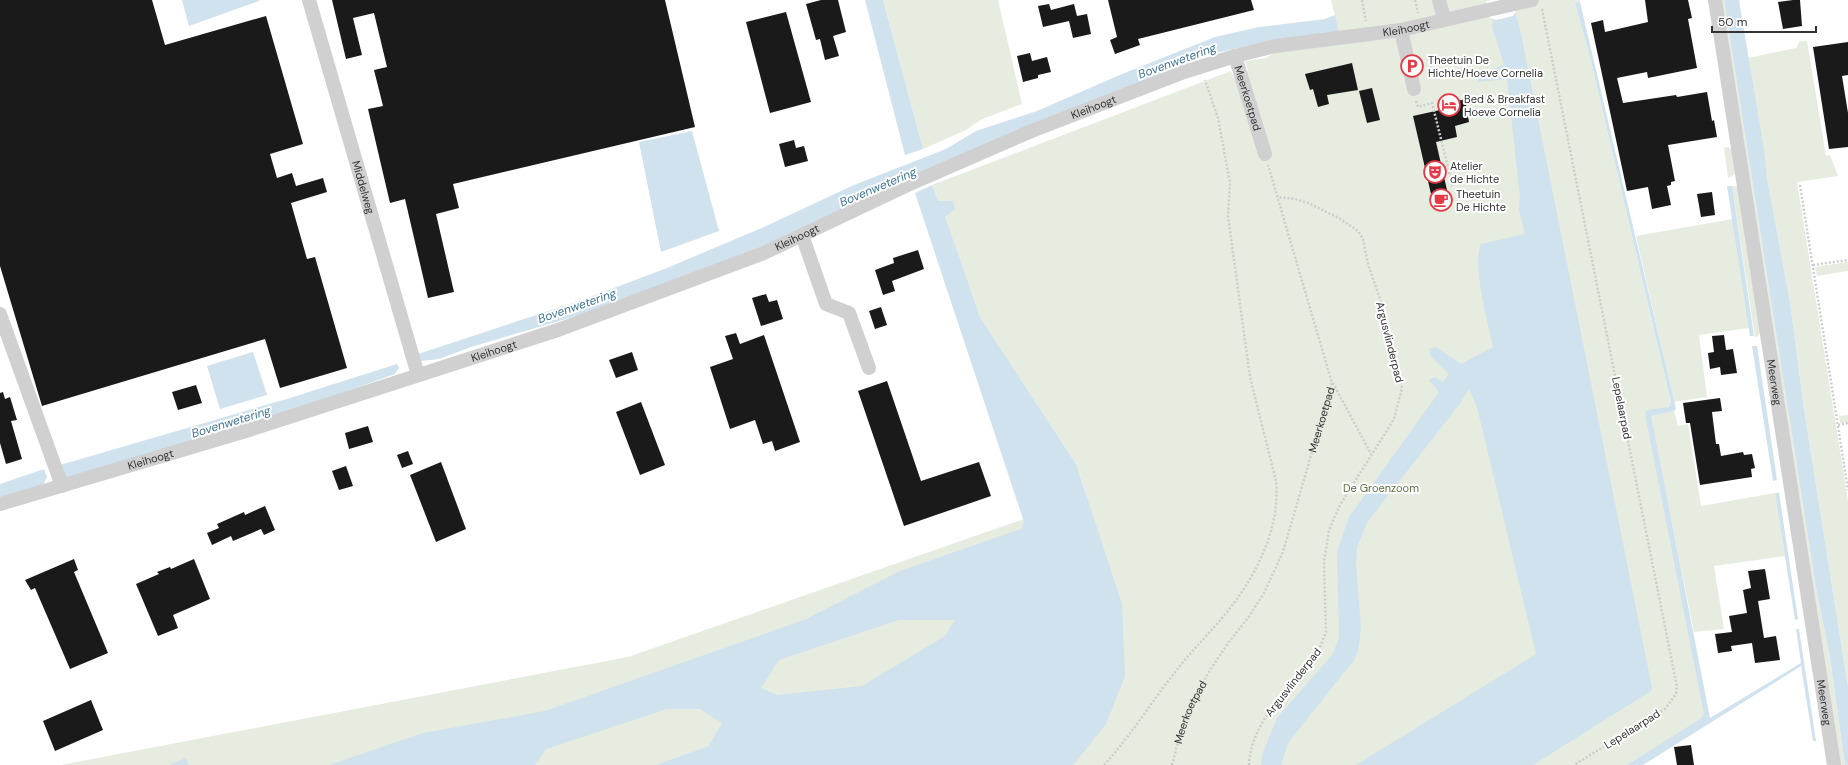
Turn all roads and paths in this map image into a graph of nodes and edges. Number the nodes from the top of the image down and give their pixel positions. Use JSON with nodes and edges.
{"nodes":[{"id":1,"x":309,"y":0,"type":"edge"},
{"id":2,"x":1362,"y":0,"type":"edge"},
{"id":3,"x":1439,"y":0,"type":"edge"},
{"id":4,"x":1715,"y":0,"type":"edge"},
{"id":5,"x":1533,"y":3,"type":"edge"},
{"id":6,"x":1444,"y":20,"type":"junction"},
{"id":7,"x":1401,"y":30,"type":"junction"},
{"id":8,"x":1370,"y":35,"type":"junction"},
{"id":9,"x":1235,"y":56,"type":"junction"},
{"id":10,"x":1200,"y":67,"type":"junction"},
{"id":11,"x":1414,"y":89,"type":"joint"},
{"id":12,"x":1265,"y":154,"type":"joint"},
{"id":13,"x":1800,"y":185,"type":"dead end"},
{"id":14,"x":1453,"y":187,"type":"dead end"},
{"id":15,"x":1278,"y":198,"type":"junction"},
{"id":16,"x":802,"y":235,"type":"junction"},
{"id":17,"x":1848,"y":260,"type":"edge"},
{"id":18,"x":1812,"y":265,"type":"junction"},
{"id":19,"x":0,"y":314,"type":"edge"},
{"id":20,"x":869,"y":368,"type":"dead end"},
{"id":21,"x":418,"y":375,"type":"junction"},
{"id":22,"x":1332,"y":383,"type":"junction"},
{"id":23,"x":1848,"y":423,"type":"edge"},
{"id":24,"x":1838,"y":425,"type":"junction"},
{"id":25,"x":1371,"y":454,"type":"junction"},
{"id":26,"x":62,"y":486,"type":"junction"},
{"id":27,"x":1848,"y":490,"type":"edge"},
{"id":28,"x":0,"y":504,"type":"edge"},
{"id":29,"x":1104,"y":765,"type":"edge"},
{"id":30,"x":1172,"y":765,"type":"edge"},
{"id":31,"x":1249,"y":765,"type":"edge"},
{"id":32,"x":1574,"y":765,"type":"edge"},
{"id":33,"x":1834,"y":765,"type":"edge"}],
"edges":[{"from":1,"to":21,"type":"street","name":"Middelweg"},
{"from":2,"to":8,"type":"path"},
{"from":3,"to":6,"type":"street"},
{"from":4,"to":33,"type":"street","name":"Meerweg"},
{"from":5,"to":6,"type":"street","name":"Kleihoogt"},
{"from":5,"to":32,"type":"path","name":"Lepelaarpad"},
{"from":6,"to":7,"type":"street","name":"Kleihoogt"},
{"from":7,"to":8,"type":"street","name":"Kleihoogt"},
{"from":7,"to":11,"type":"street"},
{"from":8,"to":9,"type":"street","name":"Kleihoogt"},
{"from":9,"to":10,"type":"street","name":"Kleihoogt"},
{"from":9,"to":12,"type":"street","name":"Meerkoetpad"},
{"from":10,"to":16,"type":"street","name":"Kleihoogt"},
{"from":10,"to":29,"type":"path"},
{"from":11,"to":14,"type":"path"},
{"from":12,"to":15,"type":"path","name":"Meerkoetpad"},
{"from":13,"to":18,"type":"path"},
{"from":15,"to":22,"type":"path","name":"Meerkoetpad"},
{"from":15,"to":25,"type":"path","name":"Argusvlinderpad"},
{"from":16,"to":20,"type":"street"},
{"from":16,"to":21,"type":"street","name":"Kleihoogt"},
{"from":17,"to":18,"type":"path"},
{"from":18,"to":24,"type":"path"},
{"from":19,"to":26,"type":"street"},
{"from":21,"to":26,"type":"street","name":"Kleihoogt"},
{"from":22,"to":25,"type":"path"},
{"from":22,"to":30,"type":"path","name":"Meerkoetpad"},
{"from":23,"to":24,"type":"path"},
{"from":24,"to":27,"type":"path"},
{"from":25,"to":31,"type":"path","name":"Argusvlinderpad"},
{"from":26,"to":28,"type":"street","name":"Kleihoogt"}]}
